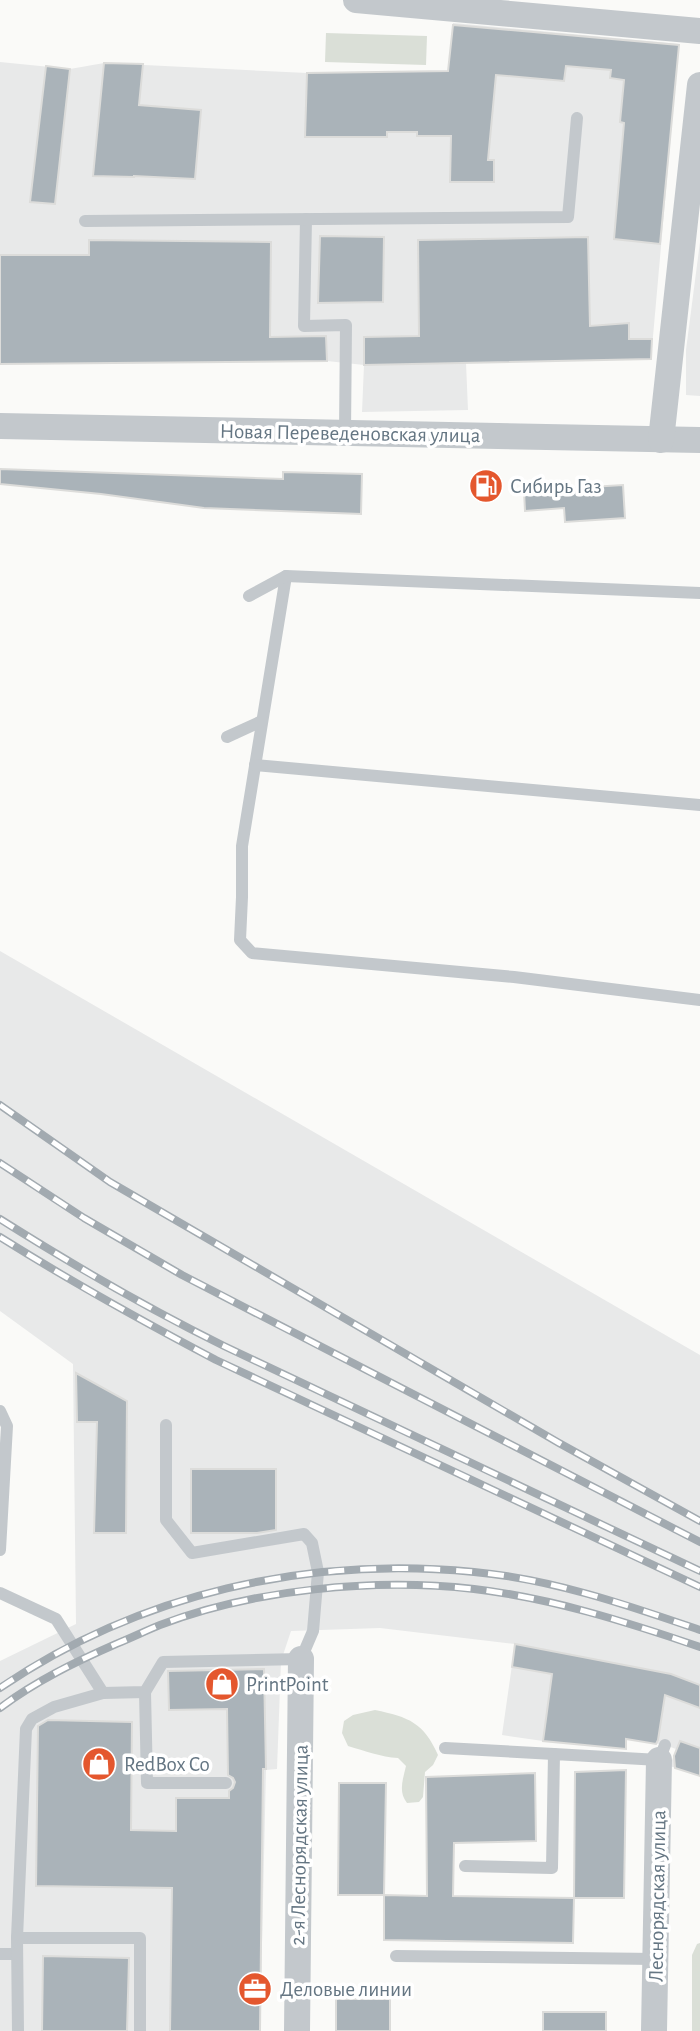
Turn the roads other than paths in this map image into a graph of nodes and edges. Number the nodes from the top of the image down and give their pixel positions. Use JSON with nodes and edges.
{"nodes":[{"id":1,"x":356,"y":0,"type":"edge"},
{"id":2,"x":700,"y":31,"type":"edge"},
{"id":3,"x":700,"y":85,"type":"edge"},
{"id":4,"x":578,"y":118,"type":"dead end"},
{"id":5,"x":695,"y":184,"type":"edge"},
{"id":6,"x":306,"y":219,"type":"junction"},
{"id":7,"x":85,"y":221,"type":"dead end"},
{"id":8,"x":0,"y":426,"type":"edge"},
{"id":9,"x":345,"y":433,"type":"junction"},
{"id":10,"x":661,"y":440,"type":"junction"},
{"id":11,"x":700,"y":440,"type":"edge"},
{"id":12,"x":286,"y":576,"type":"junction"},
{"id":13,"x":700,"y":593,"type":"edge"},
{"id":14,"x":249,"y":596,"type":"dead end"},
{"id":15,"x":262,"y":721,"type":"junction"},
{"id":16,"x":227,"y":737,"type":"dead end"},
{"id":17,"x":255,"y":765,"type":"junction"},
{"id":18,"x":700,"y":805,"type":"edge"},
{"id":19,"x":700,"y":1000,"type":"edge"},
{"id":20,"x":0,"y":1411,"type":"edge"},
{"id":21,"x":166,"y":1425,"type":"dead end"},
{"id":22,"x":0,"y":1550,"type":"edge"},
{"id":23,"x":0,"y":1594,"type":"edge"},
{"id":24,"x":301,"y":1659,"type":"junction"},
{"id":25,"x":145,"y":1692,"type":"junction"},
{"id":26,"x":103,"y":1693,"type":"junction"},
{"id":27,"x":445,"y":1748,"type":"dead end"},
{"id":28,"x":662,"y":1753,"type":"joint"},
{"id":29,"x":554,"y":1754,"type":"junction"},
{"id":30,"x":226,"y":1783,"type":"dead end"},
{"id":31,"x":466,"y":1866,"type":"dead end"},
{"id":32,"x":17,"y":1938,"type":"junction"},
{"id":33,"x":0,"y":1954,"type":"edge"},
{"id":34,"x":17,"y":1954,"type":"junction"},
{"id":35,"x":396,"y":1956,"type":"dead end"},
{"id":36,"x":656,"y":1959,"type":"junction"},
{"id":37,"x":18,"y":2031,"type":"edge"},
{"id":38,"x":140,"y":2031,"type":"edge"},
{"id":39,"x":297,"y":2031,"type":"edge"},
{"id":40,"x":654,"y":2031,"type":"edge"}],
"edges":[{"from":1,"to":2,"type":"street"},
{"from":3,"to":5,"type":"street"},
{"from":4,"to":6,"type":"lane"},
{"from":5,"to":10,"type":"street"},
{"from":6,"to":7,"type":"lane"},
{"from":6,"to":9,"type":"lane"},
{"from":8,"to":9,"type":"street","name":"Новая Переведеновская улица"},
{"from":9,"to":10,"type":"street","name":"Новая Переведеновская улица"},
{"from":10,"to":11,"type":"street","name":"Новая Переведеновская улица"},
{"from":12,"to":13,"type":"lane"},
{"from":12,"to":14,"type":"lane"},
{"from":12,"to":15,"type":"lane"},
{"from":15,"to":16,"type":"lane"},
{"from":15,"to":17,"type":"lane"},
{"from":17,"to":18,"type":"lane"},
{"from":17,"to":19,"type":"lane"},
{"from":20,"to":22,"type":"lane"},
{"from":21,"to":24,"type":"lane"},
{"from":23,"to":26,"type":"lane"},
{"from":24,"to":25,"type":"lane"},
{"from":24,"to":39,"type":"street","name":"2-я Леснорядская улица"},
{"from":25,"to":26,"type":"lane"},
{"from":25,"to":30,"type":"lane"},
{"from":26,"to":32,"type":"lane"},
{"from":27,"to":29,"type":"lane"},
{"from":28,"to":29,"type":"lane"},
{"from":28,"to":36,"type":"street","name":"Леснорядская улица"},
{"from":29,"to":31,"type":"lane"},
{"from":32,"to":34,"type":"lane"},
{"from":32,"to":38,"type":"lane"},
{"from":33,"to":34,"type":"lane"},
{"from":34,"to":37,"type":"lane"},
{"from":35,"to":36,"type":"lane"},
{"from":36,"to":40,"type":"street","name":"Леснорядская улица"}]}
